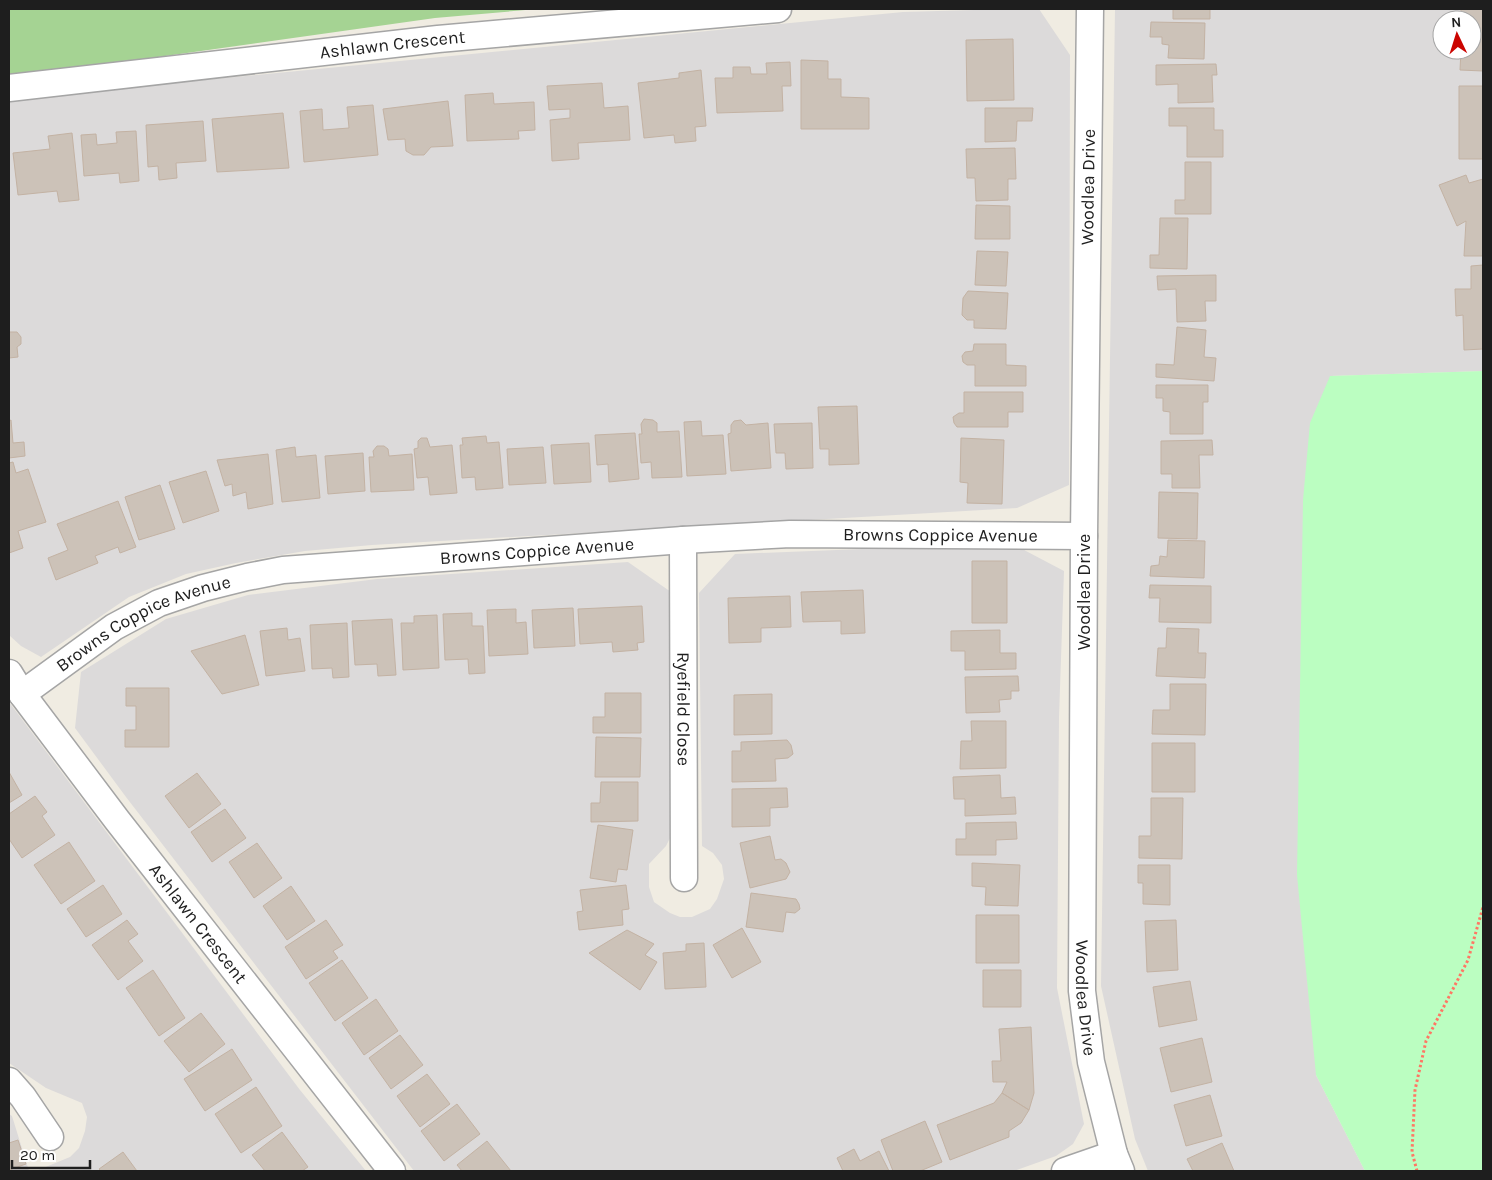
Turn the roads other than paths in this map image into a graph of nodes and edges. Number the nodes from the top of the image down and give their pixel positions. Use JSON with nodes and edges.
{"nodes":[{"id":1,"x":778,"y":9,"type":"edge"},
{"id":2,"x":1090,"y":9,"type":"edge"},
{"id":3,"x":9,"y":88,"type":"edge"},
{"id":4,"x":1084,"y":536,"type":"junction"},
{"id":5,"x":683,"y":540,"type":"junction"},
{"id":6,"x":15,"y":684,"type":"edge"},
{"id":7,"x":684,"y":878,"type":"dead end"},
{"id":8,"x":9,"y":1081,"type":"edge"},
{"id":9,"x":50,"y":1138,"type":"dead end"},
{"id":10,"x":1117,"y":1163,"type":"edge"},
{"id":11,"x":392,"y":1171,"type":"edge"},
{"id":12,"x":1065,"y":1171,"type":"edge"}],
"edges":[{"from":1,"to":3,"type":"street","name":"Ashlawn Crescent"},
{"from":2,"to":4,"type":"street","name":"Woodlea Drive"},
{"from":4,"to":5,"type":"street","name":"Browns Coppice Avenue"},
{"from":4,"to":10,"type":"street","name":"Woodlea Drive"},
{"from":5,"to":6,"type":"street","name":"Browns Coppice Avenue"},
{"from":5,"to":7,"type":"street","name":"Ryefield Close"},
{"from":6,"to":11,"type":"street","name":"Ashlawn Crescent"},
{"from":8,"to":9,"type":"street"},
{"from":10,"to":12,"type":"street"}]}
